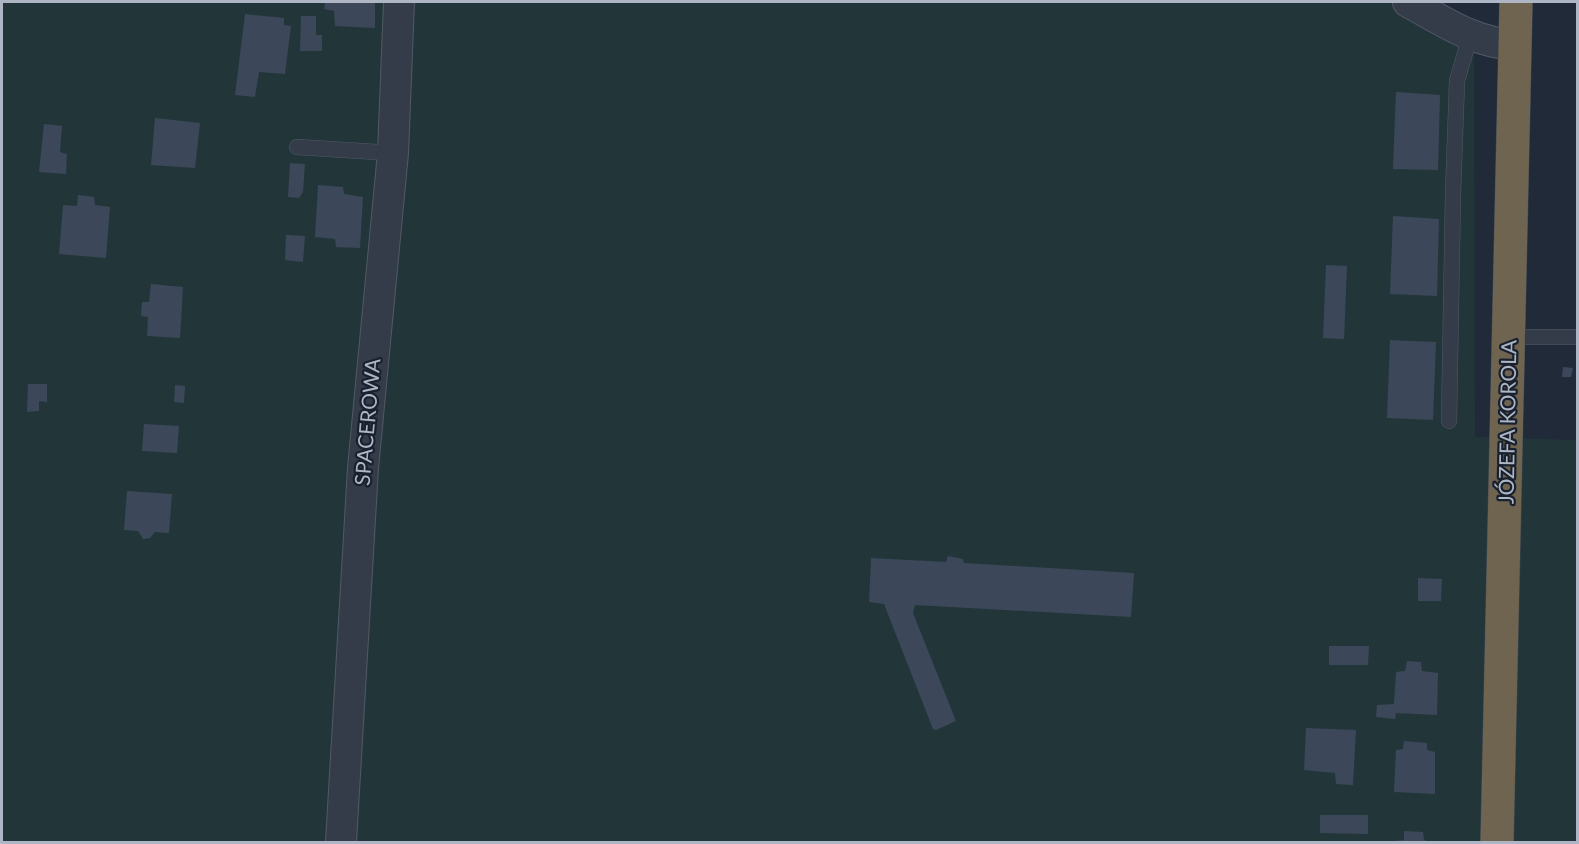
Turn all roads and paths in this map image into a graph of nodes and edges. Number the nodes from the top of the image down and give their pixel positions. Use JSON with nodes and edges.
{"nodes":[{"id":1,"x":399,"y":2,"type":"edge"},
{"id":2,"x":1408,"y":2,"type":"edge"},
{"id":3,"x":1516,"y":2,"type":"edge"},
{"id":4,"x":1470,"y":36,"type":"junction"},
{"id":5,"x":1515,"y":45,"type":"junction"},
{"id":6,"x":297,"y":147,"type":"dead end"},
{"id":7,"x":393,"y":153,"type":"junction"},
{"id":8,"x":1510,"y":337,"type":"junction"},
{"id":9,"x":1578,"y":337,"type":"edge"},
{"id":10,"x":1449,"y":421,"type":"dead end"},
{"id":11,"x":341,"y":843,"type":"edge"},
{"id":12,"x":1497,"y":843,"type":"edge"}],
"edges":[{"from":1,"to":7,"type":"street","name":"SPACEROWA"},
{"from":2,"to":4,"type":"street"},
{"from":3,"to":5,"type":"highway","name":"JÓZEFA KOROLA"},
{"from":4,"to":5,"type":"street"},
{"from":4,"to":10,"type":"lane"},
{"from":5,"to":8,"type":"highway","name":"JÓZEFA KOROLA"},
{"from":6,"to":7,"type":"lane"},
{"from":7,"to":11,"type":"street","name":"SPACEROWA"},
{"from":8,"to":9,"type":"lane"},
{"from":8,"to":12,"type":"highway","name":"JÓZEFA KOROLA"}]}
